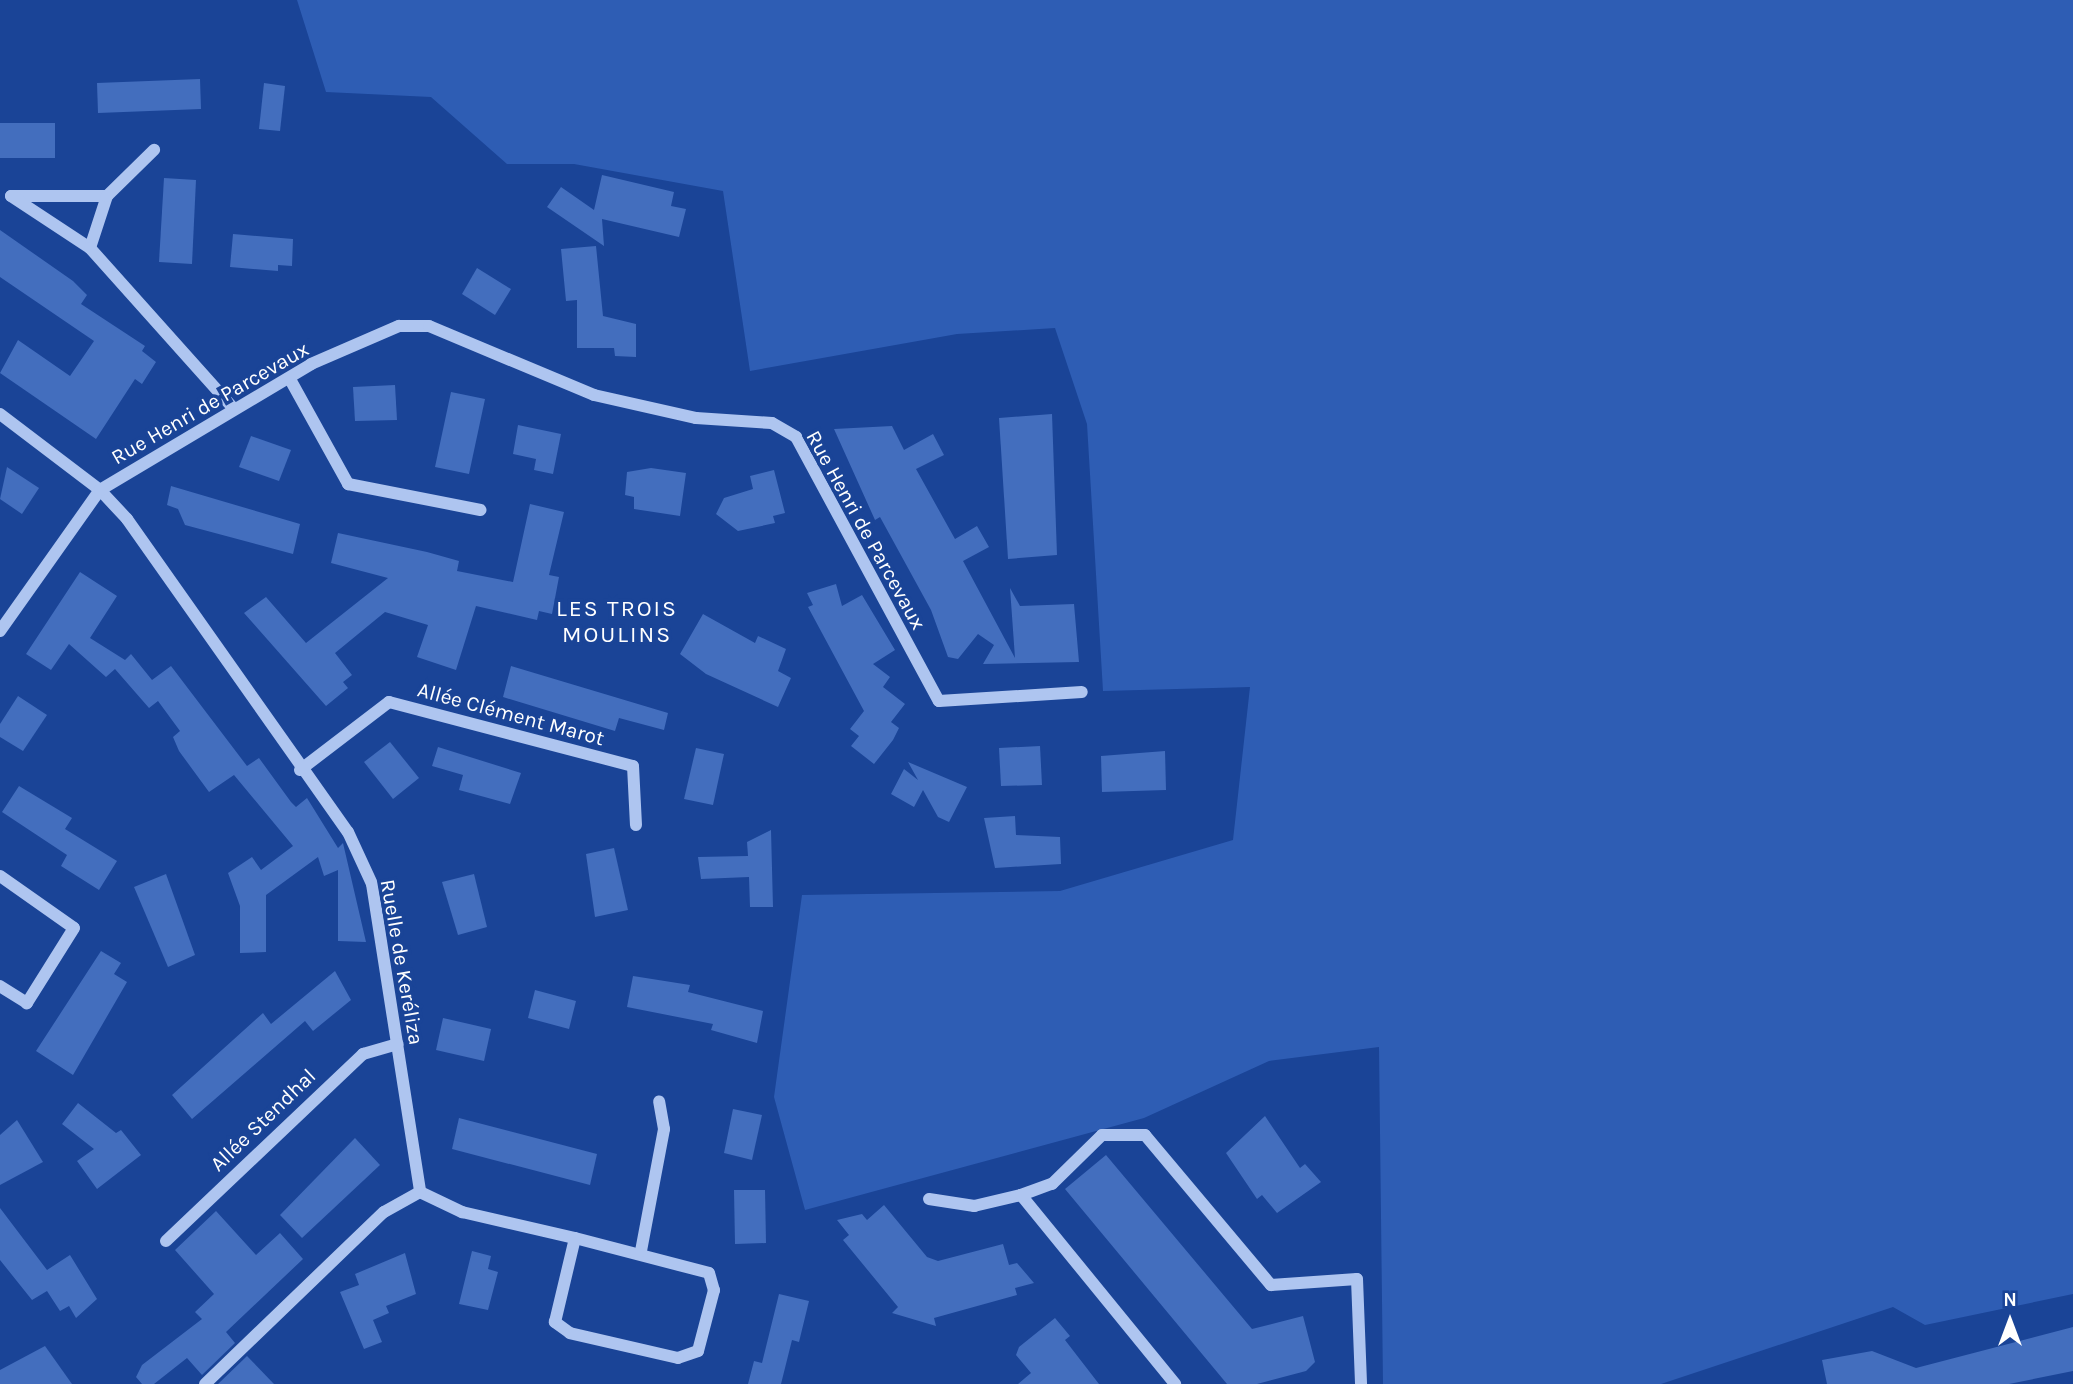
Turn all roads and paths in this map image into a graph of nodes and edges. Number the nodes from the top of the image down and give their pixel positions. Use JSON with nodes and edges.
{"nodes":[{"id":1,"x":154,"y":150,"type":"dead end"},
{"id":2,"x":107,"y":196,"type":"junction"},
{"id":3,"x":90,"y":248,"type":"junction"},
{"id":4,"x":291,"y":382,"type":"junction"},
{"id":5,"x":233,"y":408,"type":"junction"},
{"id":6,"x":0,"y":414,"type":"edge"},
{"id":7,"x":100,"y":490,"type":"junction"},
{"id":8,"x":480,"y":510,"type":"dead end"},
{"id":9,"x":0,"y":631,"type":"edge"},
{"id":10,"x":1082,"y":692,"type":"dead end"},
{"id":11,"x":300,"y":770,"type":"junction"},
{"id":12,"x":636,"y":825,"type":"dead end"},
{"id":13,"x":0,"y":876,"type":"edge"},
{"id":14,"x":0,"y":986,"type":"edge"},
{"id":15,"x":398,"y":1044,"type":"junction"},
{"id":16,"x":659,"y":1101,"type":"dead end"},
{"id":17,"x":420,"y":1192,"type":"junction"},
{"id":18,"x":1021,"y":1195,"type":"junction"},
{"id":19,"x":929,"y":1199,"type":"dead end"},
{"id":20,"x":575,"y":1238,"type":"junction"},
{"id":21,"x":166,"y":1241,"type":"dead end"},
{"id":22,"x":641,"y":1251,"type":"junction"},
{"id":23,"x":205,"y":1384,"type":"edge"},
{"id":24,"x":1175,"y":1384,"type":"edge"},
{"id":25,"x":1361,"y":1384,"type":"edge"}],
"edges":[{"from":1,"to":2,"type":"street"},
{"from":2,"to":3,"type":"street"},
{"from":2,"to":3,"type":"street"},
{"from":3,"to":5,"type":"street"},
{"from":4,"to":5,"type":"street","name":"Rue Henri de Parcevaux"},
{"from":4,"to":8,"type":"street"},
{"from":4,"to":10,"type":"street","name":"Rue Henri de Parcevaux"},
{"from":5,"to":7,"type":"street","name":"Rue Henri de Parcevaux"},
{"from":6,"to":7,"type":"street","name":"Ruelle de Keréliza"},
{"from":7,"to":9,"type":"street"},
{"from":7,"to":11,"type":"street","name":"Ruelle de Keréliza"},
{"from":11,"to":12,"type":"street","name":"Allée Clément Marot"},
{"from":11,"to":15,"type":"street","name":"Ruelle de Keréliza"},
{"from":13,"to":14,"type":"street"},
{"from":15,"to":17,"type":"street","name":"Ruelle de Keréliza"},
{"from":15,"to":21,"type":"street","name":"Allée Stendhal"},
{"from":16,"to":22,"type":"street"},
{"from":17,"to":20,"type":"street"},
{"from":17,"to":23,"type":"street"},
{"from":18,"to":19,"type":"street"},
{"from":18,"to":24,"type":"street"},
{"from":18,"to":25,"type":"street"},
{"from":20,"to":22,"type":"street"},
{"from":20,"to":22,"type":"street"}]}
